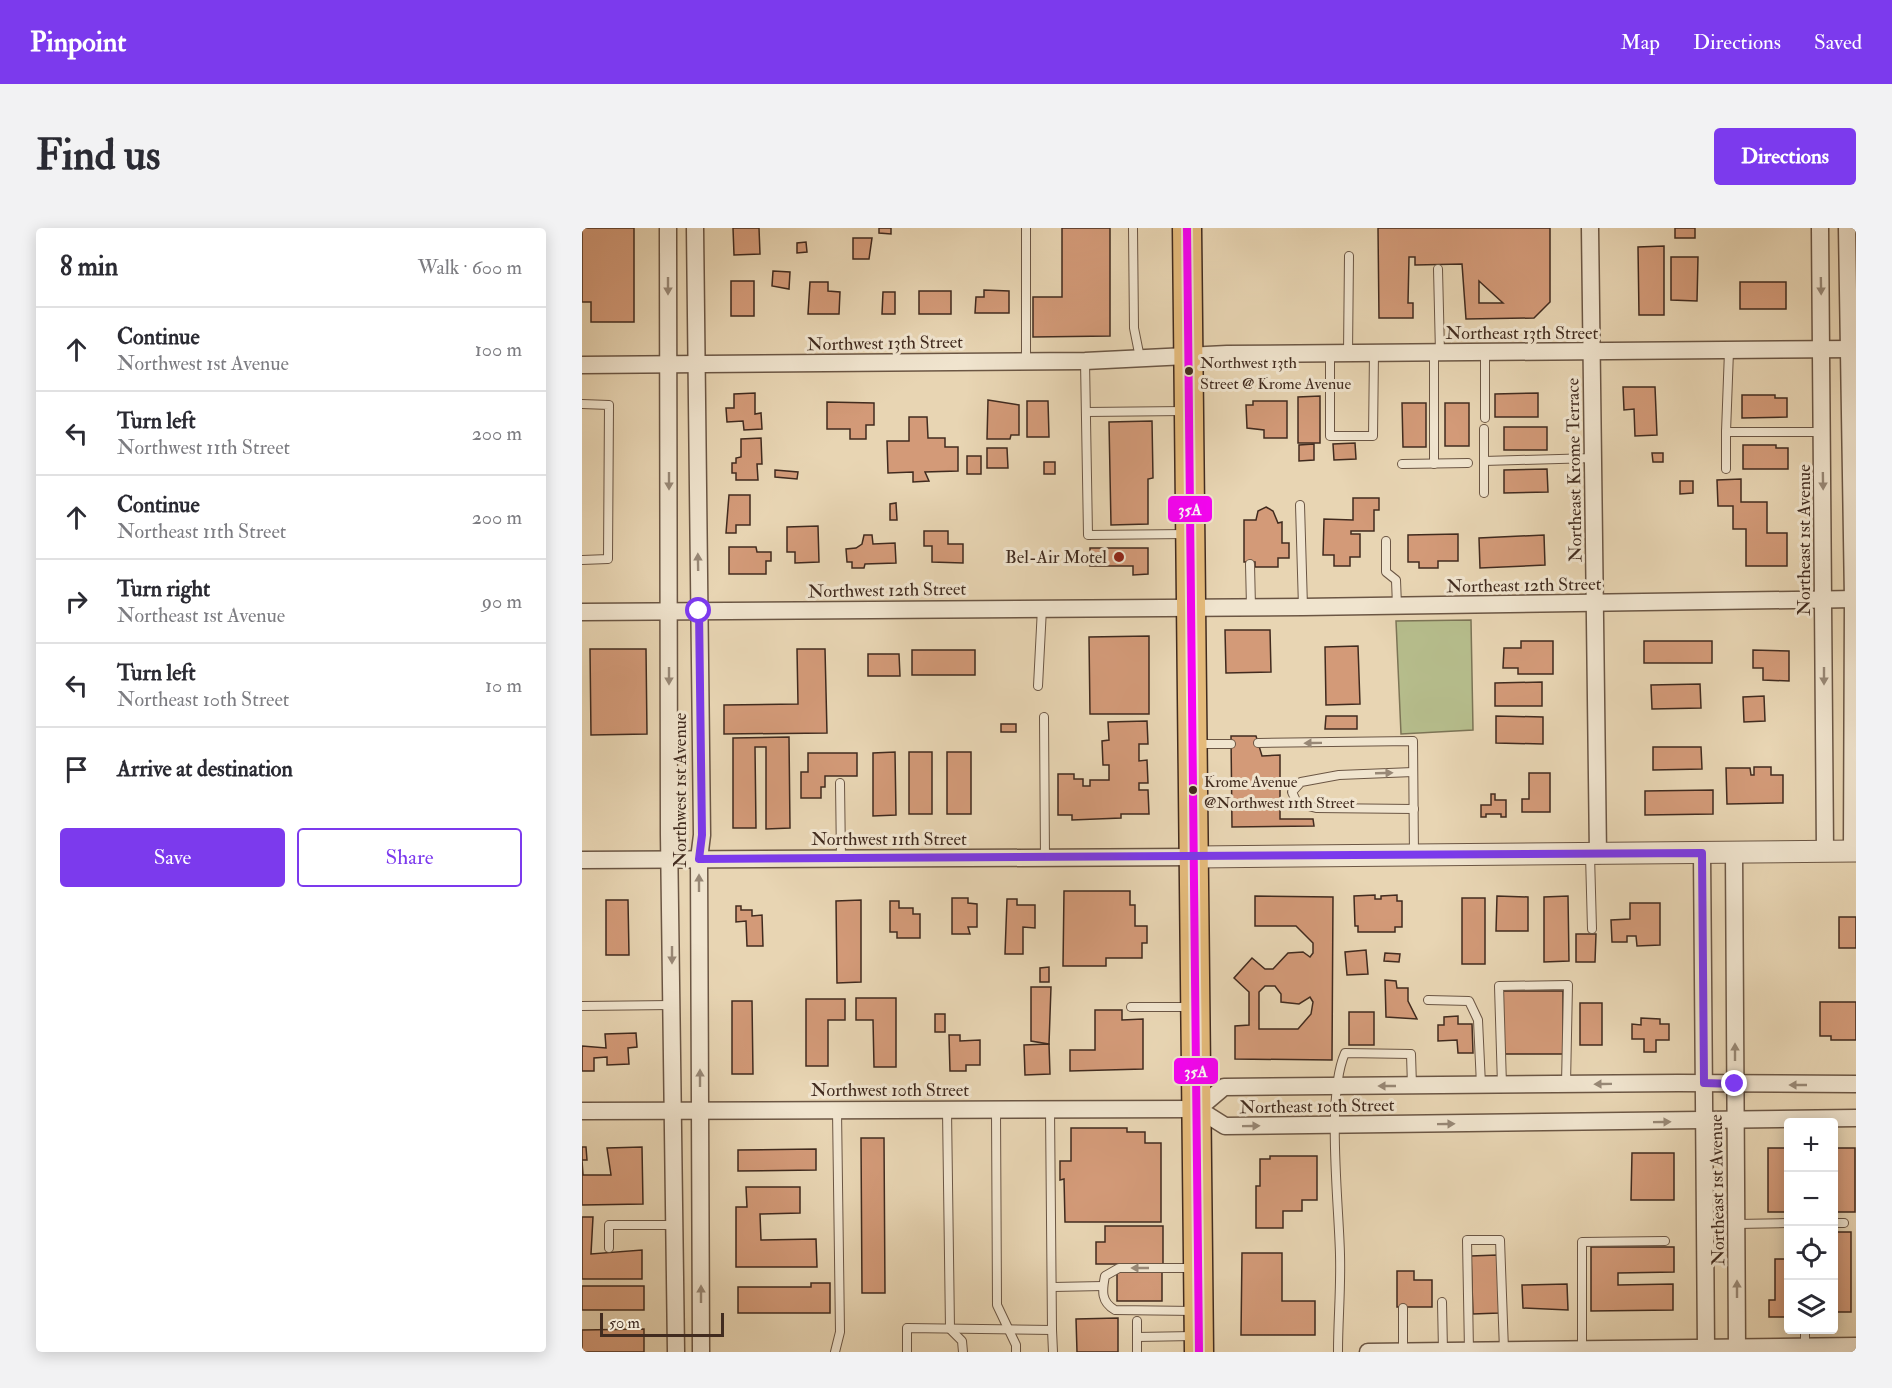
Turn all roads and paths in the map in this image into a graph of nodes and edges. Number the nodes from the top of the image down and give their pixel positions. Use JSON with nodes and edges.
{"nodes":[{"id":1,"x":668,"y":228,"type":"edge"},
{"id":2,"x":695,"y":228,"type":"edge"},
{"id":3,"x":1026,"y":228,"type":"edge"},
{"id":4,"x":1133,"y":228,"type":"edge"},
{"id":5,"x":1187,"y":228,"type":"edge"},
{"id":6,"x":1590,"y":228,"type":"edge"},
{"id":7,"x":1820,"y":228,"type":"edge"},
{"id":8,"x":1847,"y":228,"type":"edge"},
{"id":9,"x":1349,"y":256,"type":"dead end"},
{"id":10,"x":1438,"y":269,"type":"dead end"},
{"id":11,"x":1821,"y":350,"type":"junction"},
{"id":12,"x":1852,"y":350,"type":"edge"},
{"id":13,"x":1729,"y":351,"type":"junction"},
{"id":14,"x":1485,"y":352,"type":"junction"},
{"id":15,"x":1329,"y":353,"type":"junction"},
{"id":16,"x":1348,"y":353,"type":"junction"},
{"id":17,"x":1374,"y":353,"type":"junction"},
{"id":18,"x":1437,"y":353,"type":"junction"},
{"id":19,"x":1592,"y":353,"type":"junction"},
{"id":20,"x":1189,"y":356,"type":"junction"},
{"id":21,"x":1140,"y":358,"type":"junction"},
{"id":22,"x":1026,"y":361,"type":"junction"},
{"id":23,"x":1085,"y":361,"type":"junction"},
{"id":24,"x":582,"y":365,"type":"edge"},
{"id":25,"x":668,"y":365,"type":"junction"},
{"id":26,"x":697,"y":365,"type":"junction"},
{"id":27,"x":582,"y":405,"type":"edge"},
{"id":28,"x":1189,"y":411,"type":"junction"},
{"id":29,"x":1086,"y":412,"type":"junction"},
{"id":30,"x":1485,"y":418,"type":"dead end"},
{"id":31,"x":1484,"y":429,"type":"dead end"},
{"id":32,"x":1726,"y":432,"type":"junction"},
{"id":33,"x":1822,"y":432,"type":"junction"},
{"id":34,"x":1594,"y":458,"type":"junction"},
{"id":35,"x":1484,"y":461,"type":"junction"},
{"id":36,"x":1468,"y":463,"type":"dead end"},
{"id":37,"x":1402,"y":464,"type":"dead end"},
{"id":38,"x":1434,"y":464,"type":"junction"},
{"id":39,"x":1726,"y":469,"type":"dead end"},
{"id":40,"x":1484,"y":493,"type":"dead end"},
{"id":41,"x":1300,"y":505,"type":"dead end"},
{"id":42,"x":1191,"y":534,"type":"junction"},
{"id":43,"x":1386,"y":541,"type":"dead end"},
{"id":44,"x":582,"y":560,"type":"edge"},
{"id":45,"x":1250,"y":564,"type":"dead end"},
{"id":46,"x":1824,"y":599,"type":"junction"},
{"id":47,"x":1854,"y":599,"type":"edge"},
{"id":48,"x":1594,"y":603,"type":"junction"},
{"id":49,"x":1397,"y":606,"type":"junction"},
{"id":50,"x":1192,"y":607,"type":"junction"},
{"id":51,"x":1251,"y":607,"type":"junction"},
{"id":52,"x":1303,"y":607,"type":"junction"},
{"id":53,"x":1042,"y":608,"type":"junction"},
{"id":54,"x":669,"y":611,"type":"junction"},
{"id":55,"x":699,"y":611,"type":"junction"},
{"id":56,"x":582,"y":612,"type":"edge"},
{"id":57,"x":1038,"y":686,"type":"dead end"},
{"id":58,"x":1044,"y":717,"type":"dead end"},
{"id":59,"x":1258,"y":743,"type":"dead end"},
{"id":60,"x":1194,"y":744,"type":"junction"},
{"id":61,"x":1231,"y":744,"type":"dead end"},
{"id":62,"x":1413,"y":772,"type":"junction"},
{"id":63,"x":840,"y":783,"type":"dead end"},
{"id":64,"x":1414,"y":809,"type":"junction"},
{"id":65,"x":1854,"y":851,"type":"edge"},
{"id":66,"x":1734,"y":852,"type":"junction"},
{"id":67,"x":1825,"y":852,"type":"junction"},
{"id":68,"x":1702,"y":853,"type":"junction"},
{"id":69,"x":1594,"y":855,"type":"junction"},
{"id":70,"x":1414,"y":856,"type":"junction"},
{"id":71,"x":1196,"y":857,"type":"junction"},
{"id":72,"x":1045,"y":858,"type":"junction"},
{"id":73,"x":672,"y":859,"type":"junction"},
{"id":74,"x":699,"y":859,"type":"junction"},
{"id":75,"x":841,"y":859,"type":"junction"},
{"id":76,"x":582,"y":860,"type":"edge"},
{"id":77,"x":1592,"y":929,"type":"dead end"},
{"id":78,"x":1428,"y":1000,"type":"dead end"},
{"id":79,"x":672,"y":1005,"type":"junction"},
{"id":80,"x":582,"y":1006,"type":"edge"},
{"id":81,"x":1197,"y":1006,"type":"junction"},
{"id":82,"x":1131,"y":1007,"type":"dead end"},
{"id":83,"x":1704,"y":1083,"type":"junction"},
{"id":84,"x":1566,"y":1084,"type":"junction"},
{"id":85,"x":1735,"y":1084,"type":"junction"},
{"id":86,"x":1856,"y":1084,"type":"edge"},
{"id":87,"x":1481,"y":1085,"type":"junction"},
{"id":88,"x":1502,"y":1085,"type":"junction"},
{"id":89,"x":1336,"y":1086,"type":"junction"},
{"id":90,"x":1412,"y":1086,"type":"junction"},
{"id":91,"x":1050,"y":1109,"type":"junction"},
{"id":92,"x":1198,"y":1109,"type":"junction"},
{"id":93,"x":700,"y":1110,"type":"junction"},
{"id":94,"x":837,"y":1110,"type":"junction"},
{"id":95,"x":947,"y":1110,"type":"junction"},
{"id":96,"x":996,"y":1110,"type":"junction"},
{"id":97,"x":582,"y":1111,"type":"edge"},
{"id":98,"x":673,"y":1111,"type":"junction"},
{"id":99,"x":1856,"y":1118,"type":"edge"},
{"id":100,"x":1736,"y":1120,"type":"junction"},
{"id":101,"x":1704,"y":1121,"type":"junction"},
{"id":102,"x":1336,"y":1125,"type":"junction"},
{"id":103,"x":1784,"y":1223,"type":"edge"},
{"id":104,"x":1838,"y":1223,"type":"edge"},
{"id":105,"x":1844,"y":1223,"type":"dead end"},
{"id":106,"x":1736,"y":1224,"type":"junction"},
{"id":107,"x":674,"y":1225,"type":"junction"},
{"id":108,"x":1665,"y":1241,"type":"dead end"},
{"id":109,"x":609,"y":1248,"type":"dead end"},
{"id":110,"x":1198,"y":1268,"type":"junction"},
{"id":111,"x":1103,"y":1286,"type":"junction"},
{"id":112,"x":1053,"y":1287,"type":"junction"},
{"id":113,"x":1442,"y":1302,"type":"dead end"},
{"id":114,"x":1403,"y":1308,"type":"dead end"},
{"id":115,"x":1137,"y":1321,"type":"dead end"},
{"id":116,"x":950,"y":1329,"type":"junction"},
{"id":117,"x":1008,"y":1329,"type":"junction"},
{"id":118,"x":1052,"y":1330,"type":"junction"},
{"id":119,"x":1198,"y":1333,"type":"edge"},
{"id":120,"x":1805,"y":1334,"type":"edge"},
{"id":121,"x":1137,"y":1336,"type":"junction"},
{"id":122,"x":1805,"y":1347,"type":"junction"},
{"id":123,"x":1737,"y":1348,"type":"junction"},
{"id":124,"x":1851,"y":1348,"type":"edge"},
{"id":125,"x":1582,"y":1349,"type":"junction"},
{"id":126,"x":1696,"y":1349,"type":"edge"},
{"id":127,"x":1137,"y":1350,"type":"dead end"},
{"id":128,"x":1504,"y":1350,"type":"junction"},
{"id":129,"x":1404,"y":1351,"type":"edge"},
{"id":130,"x":1443,"y":1351,"type":"edge"},
{"id":131,"x":1467,"y":1351,"type":"edge"},
{"id":132,"x":676,"y":1352,"type":"edge"},
{"id":133,"x":701,"y":1352,"type":"edge"},
{"id":134,"x":835,"y":1352,"type":"edge"},
{"id":135,"x":907,"y":1352,"type":"edge"},
{"id":136,"x":963,"y":1352,"type":"edge"},
{"id":137,"x":1016,"y":1352,"type":"edge"},
{"id":138,"x":1053,"y":1352,"type":"edge"},
{"id":139,"x":1338,"y":1352,"type":"edge"},
{"id":140,"x":1368,"y":1352,"type":"edge"},
{"id":141,"x":1396,"y":1352,"type":"edge"}],
"edges":[{"from":1,"to":25,"type":"street","name":"Northwest 1st Avenue","one_way":true},
{"from":2,"to":26,"type":"street","name":"Northwest 1st Avenue"},
{"from":3,"to":22,"type":"lane"},
{"from":4,"to":21,"type":"lane"},
{"from":5,"to":20,"type":"highway"},
{"from":6,"to":19,"type":"street","name":"Northeast Krome Terrace"},
{"from":7,"to":11,"type":"street","name":"Northeast 1st Avenue","one_way":true},
{"from":8,"to":12,"type":"street"},
{"from":9,"to":16,"type":"lane"},
{"from":10,"to":18,"type":"lane"},
{"from":11,"to":12,"type":"street","name":"Northeast 13th Street"},
{"from":11,"to":13,"type":"street","name":"Northeast 13th Street"},
{"from":11,"to":33,"type":"street","name":"Northeast 1st Avenue"},
{"from":12,"to":47,"type":"street"},
{"from":13,"to":19,"type":"street","name":"Northeast 13th Street"},
{"from":13,"to":32,"type":"lane"},
{"from":14,"to":18,"type":"street","name":"Northeast 13th Street"},
{"from":14,"to":19,"type":"street","name":"Northeast 13th Street"},
{"from":14,"to":30,"type":"lane"},
{"from":15,"to":16,"type":"street","name":"Northeast 13th Street"},
{"from":15,"to":17,"type":"lane"},
{"from":15,"to":20,"type":"street","name":"Northeast 13th Street"},
{"from":16,"to":17,"type":"street","name":"Northeast 13th Street"},
{"from":17,"to":18,"type":"street","name":"Northeast 13th Street"},
{"from":18,"to":38,"type":"lane"},
{"from":19,"to":34,"type":"street","name":"Northeast Krome Terrace"},
{"from":20,"to":21,"type":"street","name":"Northwest 13th Street"},
{"from":20,"to":28,"type":"highway"},
{"from":21,"to":23,"type":"street","name":"Northwest 13th Street"},
{"from":22,"to":23,"type":"street","name":"Northwest 13th Street"},
{"from":22,"to":26,"type":"street","name":"Northwest 13th Street"},
{"from":23,"to":29,"type":"lane"},
{"from":24,"to":25,"type":"street","name":"Northwest 13th Street"},
{"from":25,"to":26,"type":"street","name":"Northwest 13th Street"},
{"from":25,"to":54,"type":"street","name":"Northwest 1st Avenue","one_way":true},
{"from":55,"to":26,"type":"street","name":"Northwest 1st Avenue","one_way":true},
{"from":27,"to":44,"type":"lane"},
{"from":28,"to":29,"type":"lane"},
{"from":28,"to":42,"type":"highway"},
{"from":29,"to":42,"type":"lane"},
{"from":31,"to":35,"type":"lane"},
{"from":32,"to":33,"type":"lane"},
{"from":32,"to":39,"type":"lane"},
{"from":33,"to":46,"type":"street","name":"Northeast 1st Avenue","one_way":true},
{"from":34,"to":35,"type":"lane"},
{"from":34,"to":48,"type":"street","name":"Northeast Krome Terrace"},
{"from":35,"to":40,"type":"lane"},
{"from":36,"to":38,"type":"lane"},
{"from":37,"to":38,"type":"lane"},
{"from":41,"to":52,"type":"lane"},
{"from":42,"to":50,"type":"highway"},
{"from":43,"to":49,"type":"lane"},
{"from":45,"to":51,"type":"lane"},
{"from":46,"to":47,"type":"street","name":"Northeast 12th Street"},
{"from":46,"to":48,"type":"street","name":"Northeast 12th Street"},
{"from":46,"to":67,"type":"street","name":"Northeast 1st Avenue","one_way":true},
{"from":47,"to":65,"type":"street"},
{"from":48,"to":49,"type":"street","name":"Northeast 12th Street"},
{"from":48,"to":69,"type":"street","name":"Northeast Krome Terrace"},
{"from":49,"to":52,"type":"street","name":"Northeast 12th Street"},
{"from":50,"to":51,"type":"street","name":"Northeast 12th Street"},
{"from":50,"to":53,"type":"street","name":"Northwest 12th Street"},
{"from":50,"to":60,"type":"highway"},
{"from":51,"to":52,"type":"street","name":"Northeast 12th Street"},
{"from":53,"to":55,"type":"street","name":"Northwest 12th Street"},
{"from":53,"to":57,"type":"lane"},
{"from":54,"to":55,"type":"street","name":"Northwest 12th Street"},
{"from":54,"to":56,"type":"street","name":"Northwest 12th Street"},
{"from":54,"to":73,"type":"street","name":"Northwest 1st Avenue","one_way":true},
{"from":55,"to":74,"type":"street","name":"Northwest 1st Avenue"},
{"from":58,"to":72,"type":"lane"},
{"from":62,"to":59,"type":"lane","one_way":true},
{"from":60,"to":61,"type":"lane"},
{"from":60,"to":71,"type":"highway"},
{"from":62,"to":64,"type":"lane"},
{"from":64,"to":62,"type":"lane","one_way":true},
{"from":63,"to":75,"type":"lane"},
{"from":64,"to":70,"type":"lane"},
{"from":65,"to":67,"type":"street"},
{"from":66,"to":67,"type":"street"},
{"from":66,"to":68,"type":"street"},
{"from":85,"to":66,"type":"street","name":"Northeast 1st Avenue","one_way":true},
{"from":68,"to":69,"type":"street"},
{"from":68,"to":83,"type":"street","name":"Northeast 1st Avenue"},
{"from":69,"to":70,"type":"street"},
{"from":69,"to":77,"type":"lane"},
{"from":70,"to":71,"type":"street"},
{"from":71,"to":72,"type":"street","name":"Northwest 11th Street"},
{"from":71,"to":81,"type":"highway"},
{"from":72,"to":75,"type":"street","name":"Northwest 11th Street"},
{"from":73,"to":74,"type":"street","name":"Northwest 11th Street"},
{"from":73,"to":76,"type":"street","name":"Northwest 11th Street"},
{"from":73,"to":79,"type":"street","name":"Northwest 1st Avenue","one_way":true},
{"from":74,"to":75,"type":"street","name":"Northwest 11th Street"},
{"from":93,"to":74,"type":"street","name":"Northwest 1st Avenue","one_way":true},
{"from":78,"to":87,"type":"lane"},
{"from":79,"to":80,"type":"lane"},
{"from":79,"to":98,"type":"street","name":"Northwest 1st Avenue"},
{"from":81,"to":82,"type":"lane"},
{"from":81,"to":92,"type":"highway"},
{"from":83,"to":84,"type":"street","name":"Northeast 10th Street","one_way":true},
{"from":83,"to":85,"type":"street","name":"Northeast 10th Street"},
{"from":83,"to":101,"type":"street","name":"Northeast 1st Avenue"},
{"from":84,"to":88,"type":"street","name":"Northeast 10th Street"},
{"from":84,"to":88,"type":"lane"},
{"from":86,"to":85,"type":"street","name":"Northeast 10th Street","one_way":true},
{"from":85,"to":100,"type":"street","name":"Northeast 1st Avenue"},
{"from":87,"to":88,"type":"street","name":"Northeast 10th Street"},
{"from":87,"to":90,"type":"street","name":"Northeast 10th Street"},
{"from":90,"to":89,"type":"street","name":"Northeast 10th Street","one_way":true},
{"from":89,"to":90,"type":"lane"},
{"from":89,"to":92,"type":"street","name":"Northeast 10th Street"},
{"from":89,"to":102,"type":"lane"},
{"from":91,"to":92,"type":"street","name":"Northwest 10th Street"},
{"from":91,"to":96,"type":"street","name":"Northwest 10th Street"},
{"from":91,"to":112,"type":"lane"},
{"from":92,"to":102,"type":"street","name":"Northeast 10th Street","one_way":true},
{"from":92,"to":110,"type":"highway"},
{"from":93,"to":94,"type":"street","name":"Northwest 10th Street"},
{"from":93,"to":98,"type":"street","name":"Northwest 10th Street"},
{"from":133,"to":93,"type":"street","name":"Northwest 1st Avenue","one_way":true},
{"from":94,"to":95,"type":"street","name":"Northwest 10th Street"},
{"from":94,"to":134,"type":"lane"},
{"from":95,"to":96,"type":"street","name":"Northwest 10th Street"},
{"from":95,"to":116,"type":"lane"},
{"from":96,"to":117,"type":"lane"},
{"from":97,"to":98,"type":"street","name":"Northwest 10th Street"},
{"from":98,"to":107,"type":"street","name":"Northwest 1st Avenue"},
{"from":99,"to":100,"type":"street","name":"Northeast 10th Street"},
{"from":100,"to":101,"type":"street","name":"Northeast 10th Street"},
{"from":100,"to":106,"type":"street","name":"Northeast 1st Avenue"},
{"from":102,"to":101,"type":"street","name":"Northeast 10th Street","one_way":true},
{"from":101,"to":126,"type":"street","name":"Northeast 1st Avenue"},
{"from":102,"to":139,"type":"lane"},
{"from":103,"to":106,"type":"lane"},
{"from":104,"to":105,"type":"lane"},
{"from":123,"to":106,"type":"street","name":"Northeast 1st Avenue","one_way":true},
{"from":107,"to":109,"type":"lane"},
{"from":107,"to":132,"type":"street","name":"Northwest 1st Avenue"},
{"from":108,"to":125,"type":"lane"},
{"from":110,"to":111,"type":"lane","one_way":true},
{"from":110,"to":119,"type":"highway"},
{"from":111,"to":112,"type":"lane"},
{"from":111,"to":119,"type":"lane"},
{"from":112,"to":118,"type":"lane"},
{"from":113,"to":130,"type":"lane"},
{"from":114,"to":129,"type":"lane"},
{"from":115,"to":121,"type":"lane"},
{"from":116,"to":117,"type":"lane"},
{"from":116,"to":135,"type":"lane"},
{"from":116,"to":136,"type":"lane"},
{"from":117,"to":118,"type":"lane"},
{"from":117,"to":137,"type":"lane"},
{"from":118,"to":138,"type":"lane"},
{"from":119,"to":121,"type":"lane"},
{"from":120,"to":122,"type":"lane"},
{"from":121,"to":127,"type":"lane"},
{"from":122,"to":123,"type":"street"},
{"from":122,"to":124,"type":"street"},
{"from":123,"to":126,"type":"street"},
{"from":125,"to":126,"type":"street"},
{"from":125,"to":128,"type":"street"},
{"from":128,"to":131,"type":"street"},
{"from":128,"to":131,"type":"lane"},
{"from":129,"to":130,"type":"street"},
{"from":129,"to":141,"type":"street"},
{"from":130,"to":131,"type":"street"},
{"from":140,"to":141,"type":"street"}]}
